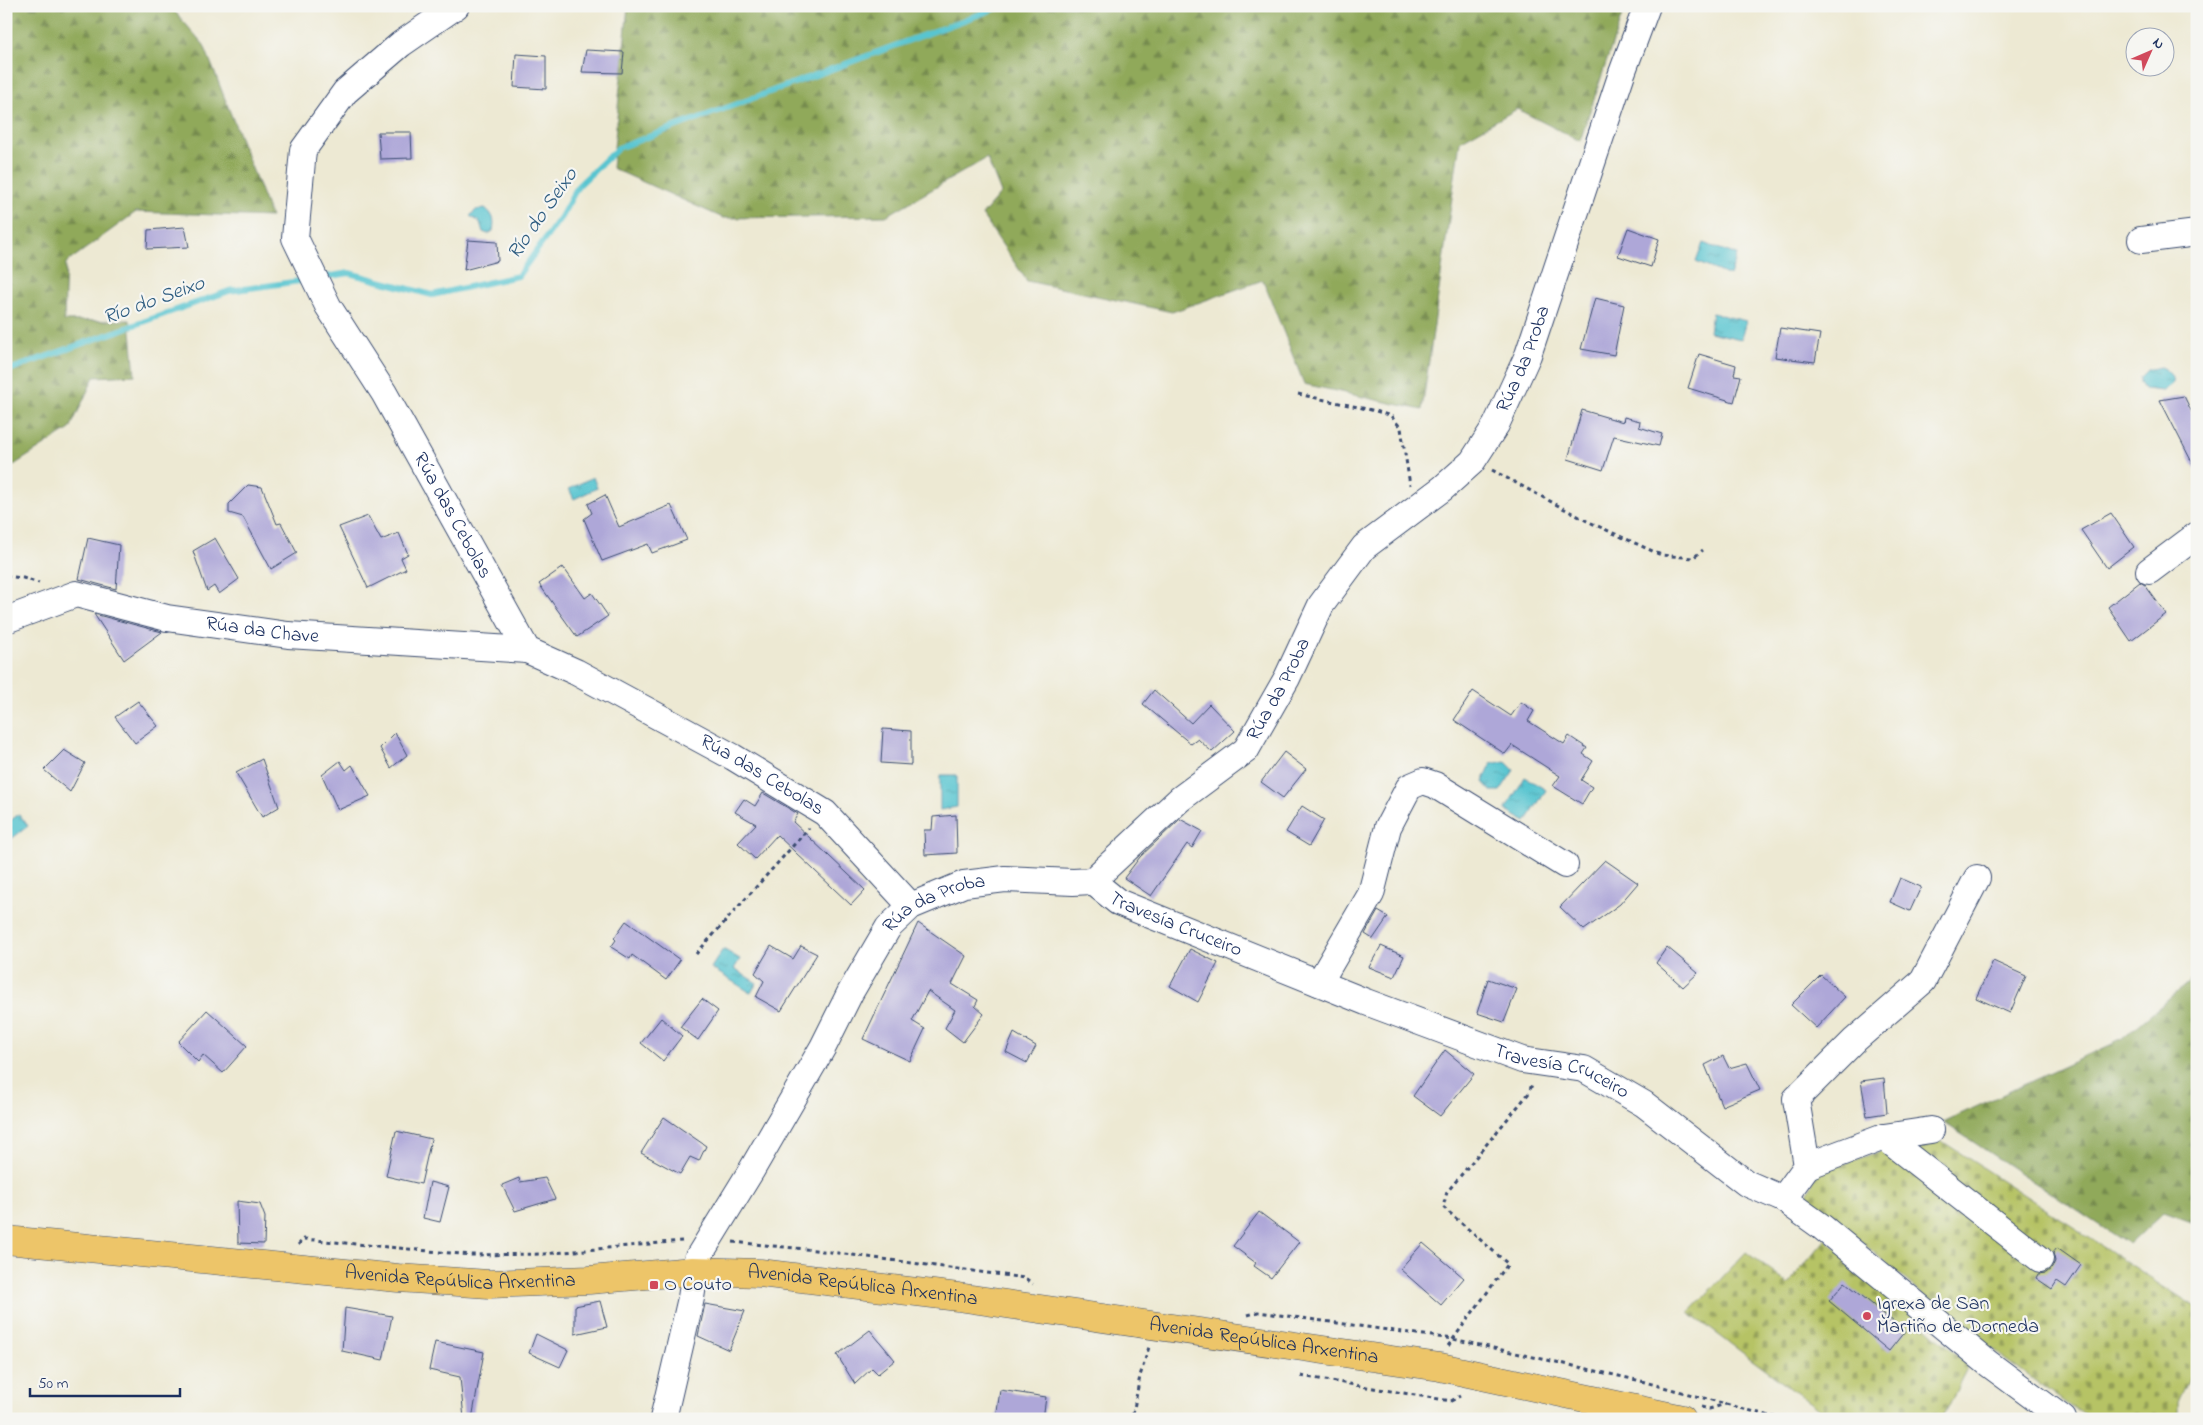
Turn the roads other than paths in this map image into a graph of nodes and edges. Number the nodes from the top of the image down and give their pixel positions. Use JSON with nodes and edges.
{"nodes":[{"id":1,"x":456,"y":6,"type":"edge"},
{"id":2,"x":1647,"y":6,"type":"edge"},
{"id":3,"x":2197,"y":233,"type":"edge"},
{"id":4,"x":2141,"y":240,"type":"dead end"},
{"id":5,"x":2197,"y":535,"type":"edge"},
{"id":6,"x":2149,"y":571,"type":"dead end"},
{"id":7,"x":6,"y":620,"type":"edge"},
{"id":8,"x":526,"y":650,"type":"junction"},
{"id":9,"x":1565,"y":865,"type":"dead end"},
{"id":10,"x":1977,"y":878,"type":"dead end"},
{"id":11,"x":1092,"y":881,"type":"junction"},
{"id":12,"x":911,"y":906,"type":"junction"},
{"id":13,"x":1319,"y":983,"type":"junction"},
{"id":14,"x":1931,"y":1130,"type":"dead end"},
{"id":15,"x":1884,"y":1137,"type":"junction"},
{"id":16,"x":1807,"y":1166,"type":"junction"},
{"id":17,"x":1783,"y":1199,"type":"junction"},
{"id":18,"x":6,"y":1240,"type":"edge"},
{"id":19,"x":2040,"y":1259,"type":"dead end"},
{"id":20,"x":693,"y":1271,"type":"junction"},
{"id":21,"x":663,"y":1419,"type":"edge"},
{"id":22,"x":1682,"y":1419,"type":"edge"},
{"id":23,"x":2063,"y":1419,"type":"edge"}],
"edges":[{"from":1,"to":8,"type":"street","name":"Rúa das Cebolas"},
{"from":2,"to":11,"type":"street","name":"Rúa da Proba"},
{"from":3,"to":4,"type":"street"},
{"from":5,"to":6,"type":"street"},
{"from":7,"to":8,"type":"street","name":"Rúa da Chave"},
{"from":8,"to":12,"type":"street","name":"Rúa das Cebolas"},
{"from":9,"to":13,"type":"street"},
{"from":10,"to":16,"type":"street"},
{"from":11,"to":12,"type":"street","name":"Rúa da Proba"},
{"from":11,"to":13,"type":"street","name":"Travesía Cruceiro"},
{"from":12,"to":20,"type":"street","name":"Rúa da Proba"},
{"from":13,"to":17,"type":"street","name":"Travesía Cruceiro"},
{"from":14,"to":15,"type":"street"},
{"from":15,"to":16,"type":"street"},
{"from":15,"to":19,"type":"street"},
{"from":16,"to":17,"type":"street"},
{"from":17,"to":23,"type":"street","name":"Travesía Cruceiro"},
{"from":18,"to":20,"type":"main road","name":"Avenida República Arxentina"},
{"from":20,"to":21,"type":"street","name":"Rúa da Proba"},
{"from":20,"to":22,"type":"main road","name":"Avenida República Arxentina"}]}
